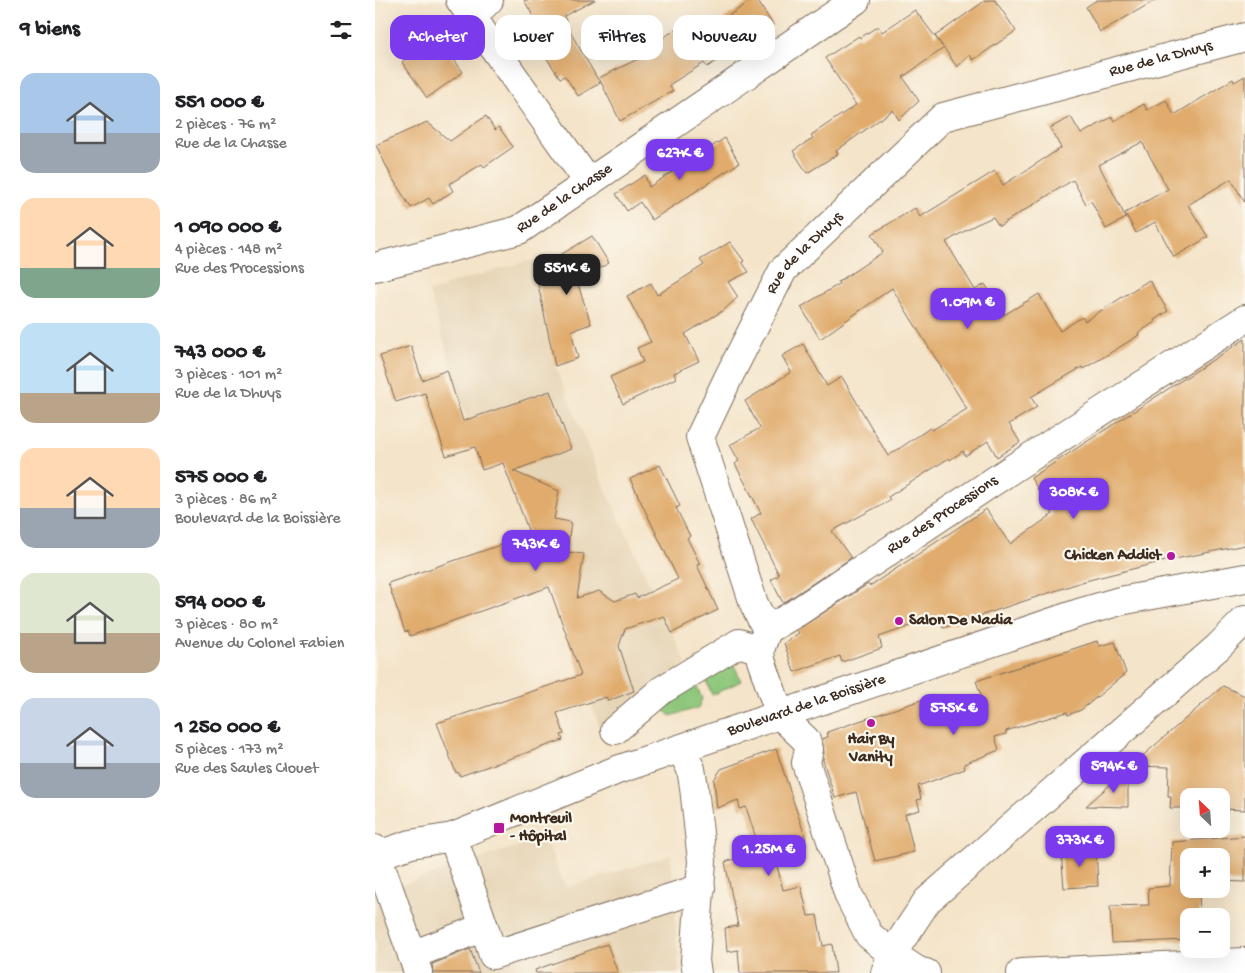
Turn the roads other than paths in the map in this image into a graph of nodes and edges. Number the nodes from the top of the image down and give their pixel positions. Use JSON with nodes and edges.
{"nodes":[{"id":1,"x":856,"y":0,"type":"edge"},
{"id":2,"x":474,"y":6,"type":"edge"},
{"id":3,"x":1245,"y":37,"type":"edge"},
{"id":4,"x":589,"y":183,"type":"junction"},
{"id":5,"x":375,"y":267,"type":"edge"},
{"id":6,"x":1245,"y":319,"type":"edge"},
{"id":7,"x":1245,"y":578,"type":"edge"},
{"id":8,"x":1245,"y":620,"type":"edge"},
{"id":9,"x":764,"y":640,"type":"junction"},
{"id":10,"x":780,"y":715,"type":"junction"},
{"id":11,"x":615,"y":730,"type":"dead end"},
{"id":12,"x":681,"y":749,"type":"junction"},
{"id":13,"x":453,"y":837,"type":"junction"},
{"id":14,"x":376,"y":853,"type":"edge"},
{"id":15,"x":701,"y":888,"type":"junction"},
{"id":16,"x":484,"y":927,"type":"junction"},
{"id":17,"x":1245,"y":962,"type":"edge"},
{"id":18,"x":415,"y":964,"type":"edge"},
{"id":19,"x":888,"y":964,"type":"edge"},
{"id":20,"x":697,"y":973,"type":"edge"},
{"id":21,"x":927,"y":973,"type":"edge"},
{"id":22,"x":1021,"y":973,"type":"edge"}],
"edges":[{"from":1,"to":4,"type":"street","name":"Rue de la Chasse"},
{"from":2,"to":4,"type":"street"},
{"from":3,"to":9,"type":"street","name":"Rue de la Dhuys"},
{"from":4,"to":5,"type":"street","name":"Rue de la Chasse"},
{"from":6,"to":9,"type":"street","name":"Rue des Processions"},
{"from":7,"to":10,"type":"street","name":"Boulevard de la Boissière"},
{"from":8,"to":19,"type":"street"},
{"from":9,"to":10,"type":"street","name":"Rue de la Dhuys"},
{"from":9,"to":11,"type":"street"},
{"from":10,"to":12,"type":"street","name":"Boulevard de la Boissière"},
{"from":10,"to":19,"type":"street"},
{"from":12,"to":13,"type":"street","name":"Boulevard de la Boissière"},
{"from":12,"to":15,"type":"street"},
{"from":13,"to":14,"type":"street","name":"Boulevard de la Boissière"},
{"from":13,"to":16,"type":"street"},
{"from":14,"to":18,"type":"street"},
{"from":15,"to":16,"type":"street"},
{"from":15,"to":20,"type":"street"},
{"from":16,"to":18,"type":"street"},
{"from":17,"to":22,"type":"street"},
{"from":19,"to":21,"type":"street"}]}
